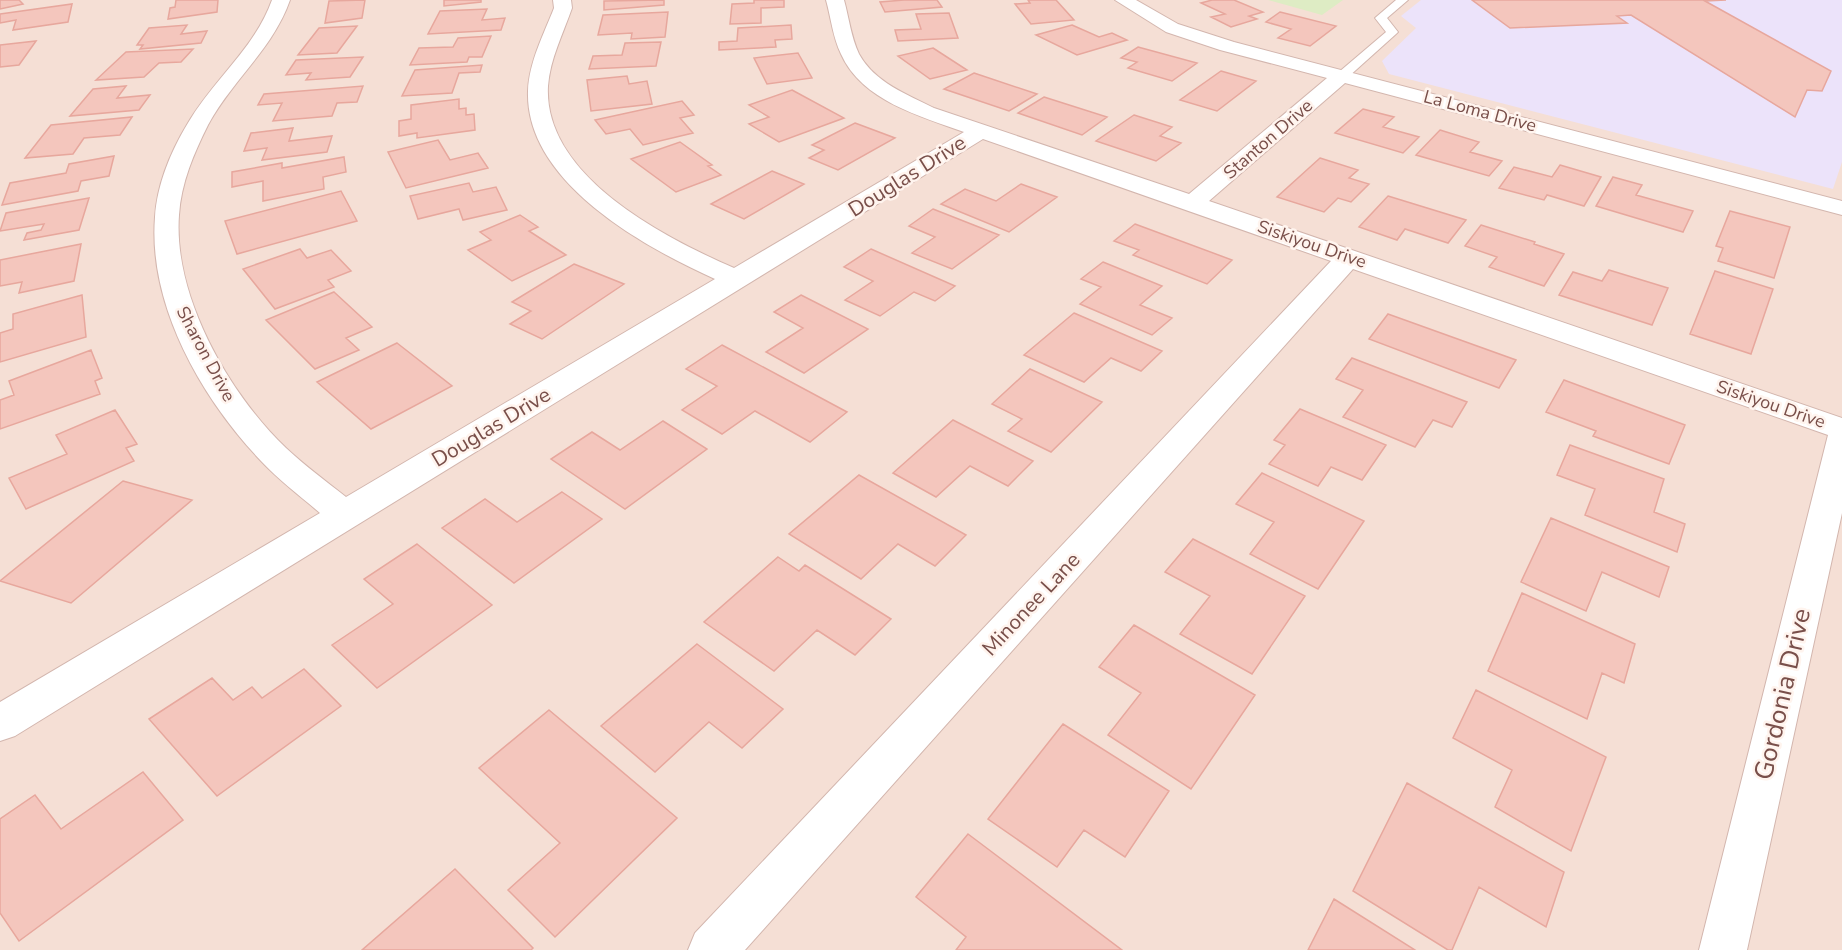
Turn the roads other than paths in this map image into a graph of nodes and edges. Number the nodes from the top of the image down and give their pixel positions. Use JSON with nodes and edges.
{"nodes":[{"id":1,"x":281,"y":0,"type":"edge"},
{"id":2,"x":562,"y":0,"type":"edge"},
{"id":3,"x":835,"y":0,"type":"edge"},
{"id":4,"x":1124,"y":0,"type":"edge"},
{"id":5,"x":1403,"y":0,"type":"edge"},
{"id":6,"x":1343,"y":75,"type":"junction"},
{"id":7,"x":981,"y":131,"type":"junction"},
{"id":8,"x":1193,"y":204,"type":"junction"},
{"id":9,"x":1842,"y":208,"type":"edge"},
{"id":10,"x":1349,"y":257,"type":"junction"},
{"id":11,"x":738,"y":280,"type":"junction"},
{"id":12,"x":1842,"y":429,"type":"edge"},
{"id":13,"x":1842,"y":439,"type":"edge"},
{"id":14,"x":345,"y":514,"type":"junction"},
{"id":15,"x":0,"y":723,"type":"edge"},
{"id":16,"x":712,"y":950,"type":"edge"},
{"id":17,"x":1723,"y":950,"type":"edge"}],
"edges":[{"from":1,"to":14,"type":"street","name":"Sharon Drive"},
{"from":2,"to":11,"type":"street"},
{"from":3,"to":7,"type":"street","name":"Siskiyou Drive"},
{"from":4,"to":6,"type":"street","name":"La Loma Drive"},
{"from":5,"to":6,"type":"lane"},
{"from":6,"to":8,"type":"street","name":"Stanton Drive"},
{"from":6,"to":9,"type":"street","name":"La Loma Drive"},
{"from":7,"to":8,"type":"street","name":"Siskiyou Drive"},
{"from":7,"to":11,"type":"street","name":"Douglas Drive"},
{"from":8,"to":10,"type":"street","name":"Siskiyou Drive"},
{"from":10,"to":12,"type":"street","name":"Siskiyou Drive"},
{"from":10,"to":16,"type":"street","name":"Minonee Lane"},
{"from":11,"to":14,"type":"street","name":"Douglas Drive"},
{"from":13,"to":17,"type":"street","name":"Gordonia Drive"},
{"from":14,"to":15,"type":"street","name":"Douglas Drive"}]}
